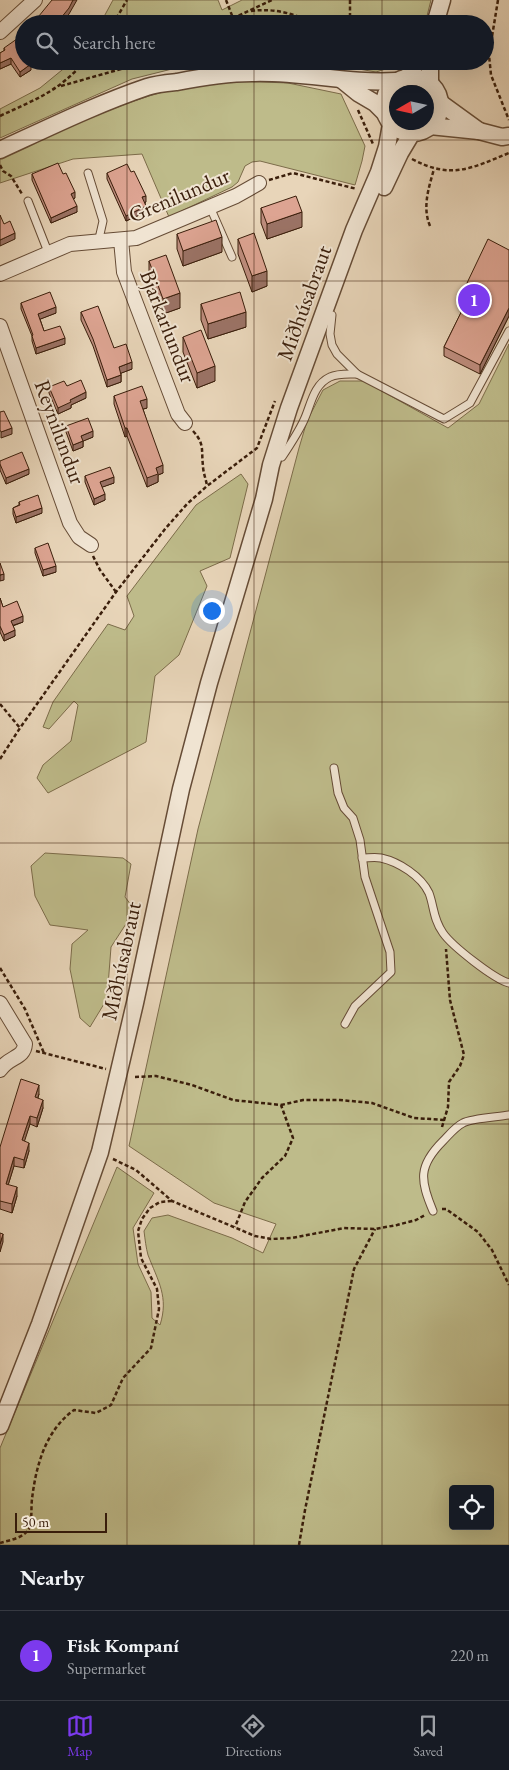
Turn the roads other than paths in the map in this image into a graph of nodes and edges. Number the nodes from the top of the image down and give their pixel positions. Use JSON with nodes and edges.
{"nodes":[{"id":1,"x":35,"y":0,"type":"edge"},
{"id":2,"x":442,"y":0,"type":"edge"},
{"id":3,"x":19,"y":15,"type":"edge"},
{"id":4,"x":438,"y":15,"type":"edge"},
{"id":5,"x":15,"y":18,"type":"edge"},
{"id":6,"x":0,"y":32,"type":"edge"},
{"id":7,"x":410,"y":70,"type":"edge"},
{"id":8,"x":430,"y":70,"type":"edge"},
{"id":9,"x":402,"y":79,"type":"junction"},
{"id":10,"x":342,"y":80,"type":"junction"},
{"id":11,"x":430,"y":84,"type":"junction"},
{"id":12,"x":439,"y":102,"type":"junction"},
{"id":13,"x":388,"y":118,"type":"junction"},
{"id":14,"x":434,"y":120,"type":"edge"},
{"id":15,"x":434,"y":126,"type":"edge"},
{"id":16,"x":423,"y":130,"type":"edge"},
{"id":17,"x":479,"y":131,"type":"junction"},
{"id":18,"x":412,"y":133,"type":"junction"},
{"id":19,"x":509,"y":136,"type":"edge"},
{"id":20,"x":0,"y":150,"type":"edge"},
{"id":21,"x":88,"y":173,"type":"dead end"},
{"id":22,"x":259,"y":183,"type":"road end"},
{"id":23,"x":28,"y":201,"type":"road end"},
{"id":24,"x":210,"y":207,"type":"junction"},
{"id":25,"x":121,"y":240,"type":"junction"},
{"id":26,"x":98,"y":243,"type":"junction"},
{"id":27,"x":48,"y":252,"type":"junction"},
{"id":28,"x":232,"y":257,"type":"dead end"},
{"id":29,"x":0,"y":274,"type":"edge"},
{"id":30,"x":332,"y":315,"type":"junction"},
{"id":31,"x":0,"y":326,"type":"edge"},
{"id":32,"x":509,"y":330,"type":"edge"},
{"id":33,"x":357,"y":374,"type":"junction"},
{"id":34,"x":185,"y":423,"type":"road end"},
{"id":35,"x":282,"y":458,"type":"junction"},
{"id":36,"x":264,"y":499,"type":"junction"},
{"id":37,"x":91,"y":545,"type":"road end"},
{"id":38,"x":334,"y":768,"type":"dead end"},
{"id":39,"x":362,"y":858,"type":"junction"},
{"id":40,"x":509,"y":983,"type":"edge"},
{"id":41,"x":0,"y":1003,"type":"edge"},
{"id":42,"x":345,"y":1024,"type":"dead end"},
{"id":43,"x":0,"y":1070,"type":"edge"},
{"id":44,"x":509,"y":1115,"type":"edge"},
{"id":45,"x":434,"y":1211,"type":"road end"},
{"id":46,"x":0,"y":1426,"type":"edge"}],
"edges":[{"from":1,"to":3,"type":"street"},
{"from":2,"to":4,"type":"street"},
{"from":5,"to":6,"type":"street"},
{"from":7,"to":9,"type":"street"},
{"from":8,"to":11,"type":"street"},
{"from":9,"to":10,"type":"street"},
{"from":9,"to":11,"type":"street"},
{"from":9,"to":13,"type":"street"},
{"from":10,"to":13,"type":"street"},
{"from":10,"to":20,"type":"street"},
{"from":11,"to":12,"type":"street"},
{"from":12,"to":14,"type":"street"},
{"from":12,"to":17,"type":"street"},
{"from":13,"to":18,"type":"street"},
{"from":13,"to":36,"type":"street","name":"Miðhúsabraut"},
{"from":15,"to":17,"type":"street"},
{"from":16,"to":18,"type":"street"},
{"from":17,"to":19,"type":"street"},
{"from":18,"to":30,"type":"street","name":"Miðhúsabraut"},
{"from":21,"to":26,"type":"lane"},
{"from":22,"to":24,"type":"street","name":"Grenilundur"},
{"from":23,"to":27,"type":"lane"},
{"from":24,"to":25,"type":"street","name":"Grenilundur"},
{"from":24,"to":28,"type":"lane"},
{"from":25,"to":26,"type":"street","name":"Grenilundur"},
{"from":25,"to":34,"type":"street","name":"Bjarkarlundur"},
{"from":26,"to":27,"type":"street","name":"Grenilundur"},
{"from":27,"to":29,"type":"street","name":"Grenilundur"},
{"from":30,"to":33,"type":"lane"},
{"from":30,"to":35,"type":"street","name":"Miðhúsabraut"},
{"from":31,"to":37,"type":"street","name":"Reynilundur"},
{"from":32,"to":33,"type":"lane"},
{"from":33,"to":35,"type":"lane"},
{"from":35,"to":36,"type":"street","name":"Miðhúsabraut"},
{"from":36,"to":46,"type":"street","name":"Miðhúsabraut"},
{"from":38,"to":39,"type":"lane"},
{"from":39,"to":40,"type":"lane"},
{"from":39,"to":42,"type":"lane"},
{"from":41,"to":43,"type":"street"},
{"from":44,"to":45,"type":"lane"}]}
